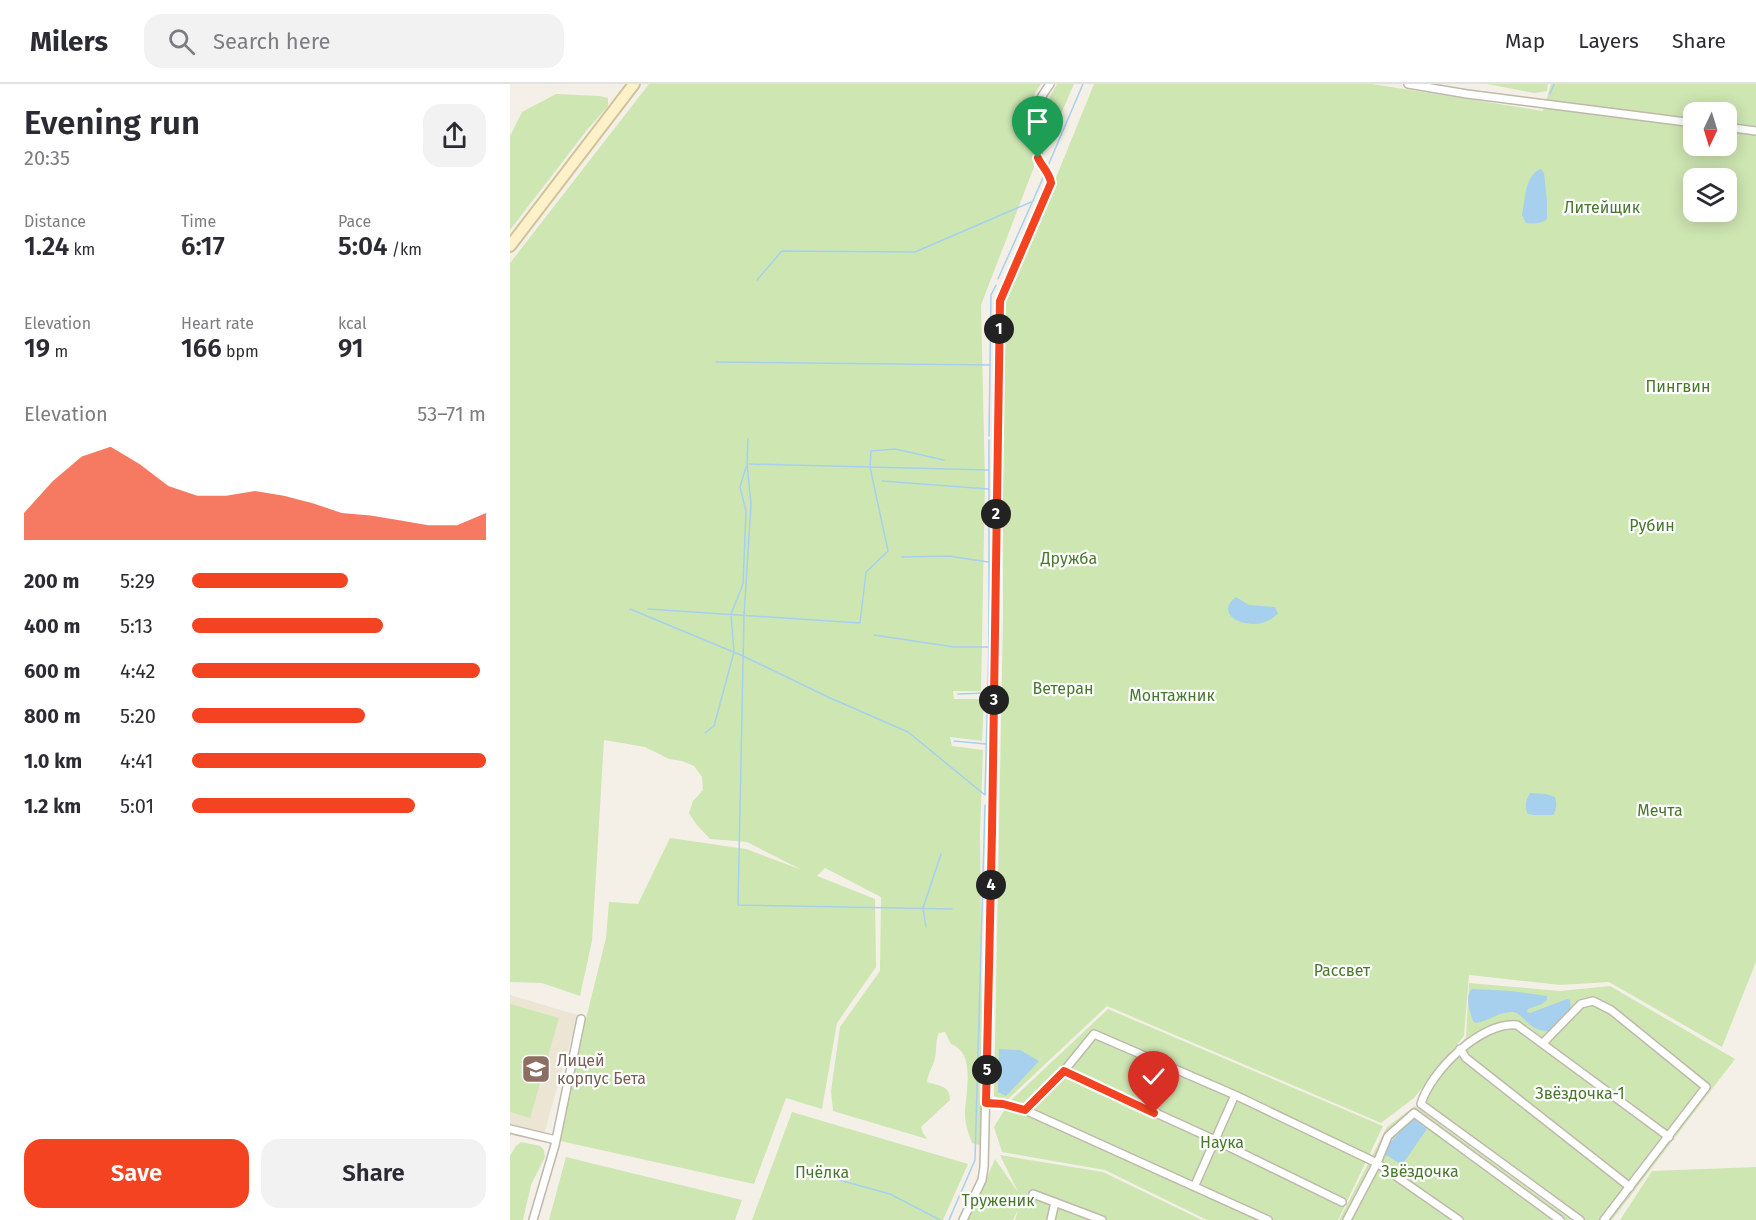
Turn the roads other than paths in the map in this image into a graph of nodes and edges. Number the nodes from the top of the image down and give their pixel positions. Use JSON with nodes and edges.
{"nodes":[{"id":1,"x":634,"y":84,"type":"edge"},
{"id":2,"x":1050,"y":84,"type":"edge"},
{"id":3,"x":1408,"y":84,"type":"edge"},
{"id":4,"x":1683,"y":122,"type":"edge"},
{"id":5,"x":1737,"y":128,"type":"edge"},
{"id":6,"x":1756,"y":131,"type":"edge"},
{"id":7,"x":510,"y":246,"type":"edge"},
{"id":8,"x":581,"y":1019,"type":"dead end"},
{"id":9,"x":1543,"y":1043,"type":"junction"},
{"id":10,"x":1460,"y":1049,"type":"junction"},
{"id":11,"x":1064,"y":1071,"type":"junction"},
{"id":12,"x":1235,"y":1095,"type":"junction"},
{"id":13,"x":986,"y":1103,"type":"junction"},
{"id":14,"x":1025,"y":1110,"type":"junction"},
{"id":15,"x":510,"y":1129,"type":"edge"},
{"id":16,"x":1669,"y":1137,"type":"junction"},
{"id":17,"x":556,"y":1140,"type":"junction"},
{"id":18,"x":1215,"y":1140,"type":"junction"},
{"id":19,"x":1377,"y":1163,"type":"junction"},
{"id":20,"x":1195,"y":1185,"type":"junction"},
{"id":21,"x":1630,"y":1187,"type":"junction"},
{"id":22,"x":1033,"y":1194,"type":"dead end"},
{"id":23,"x":1055,"y":1202,"type":"junction"},
{"id":24,"x":1342,"y":1202,"type":"dead end"},
{"id":25,"x":533,"y":1220,"type":"edge"},
{"id":26,"x":963,"y":1220,"type":"edge"},
{"id":27,"x":1052,"y":1220,"type":"edge"},
{"id":28,"x":1102,"y":1220,"type":"edge"},
{"id":29,"x":1269,"y":1220,"type":"edge"},
{"id":30,"x":1348,"y":1220,"type":"edge"},
{"id":31,"x":1459,"y":1220,"type":"edge"},
{"id":32,"x":1560,"y":1220,"type":"edge"},
{"id":33,"x":1580,"y":1220,"type":"edge"},
{"id":34,"x":1604,"y":1220,"type":"edge"}],
"edges":[{"from":1,"to":7,"type":"street"},
{"from":2,"to":13,"type":"street"},
{"from":3,"to":4,"type":"street"},
{"from":5,"to":6,"type":"street"},
{"from":8,"to":17,"type":"street"},
{"from":9,"to":10,"type":"street"},
{"from":9,"to":16,"type":"street"},
{"from":9,"to":16,"type":"street"},
{"from":10,"to":21,"type":"street"},
{"from":10,"to":33,"type":"street"},
{"from":11,"to":12,"type":"street"},
{"from":11,"to":14,"type":"street"},
{"from":11,"to":18,"type":"street"},
{"from":12,"to":18,"type":"street"},
{"from":12,"to":19,"type":"street"},
{"from":13,"to":14,"type":"street"},
{"from":13,"to":26,"type":"street"},
{"from":14,"to":20,"type":"street"},
{"from":15,"to":17,"type":"street"},
{"from":16,"to":21,"type":"street"},
{"from":17,"to":25,"type":"street"},
{"from":18,"to":20,"type":"street"},
{"from":18,"to":24,"type":"street"},
{"from":19,"to":30,"type":"street"},
{"from":19,"to":31,"type":"street"},
{"from":19,"to":32,"type":"street"},
{"from":20,"to":29,"type":"street"},
{"from":21,"to":34,"type":"street"},
{"from":22,"to":23,"type":"street"},
{"from":23,"to":27,"type":"street"},
{"from":23,"to":28,"type":"street"}]}
